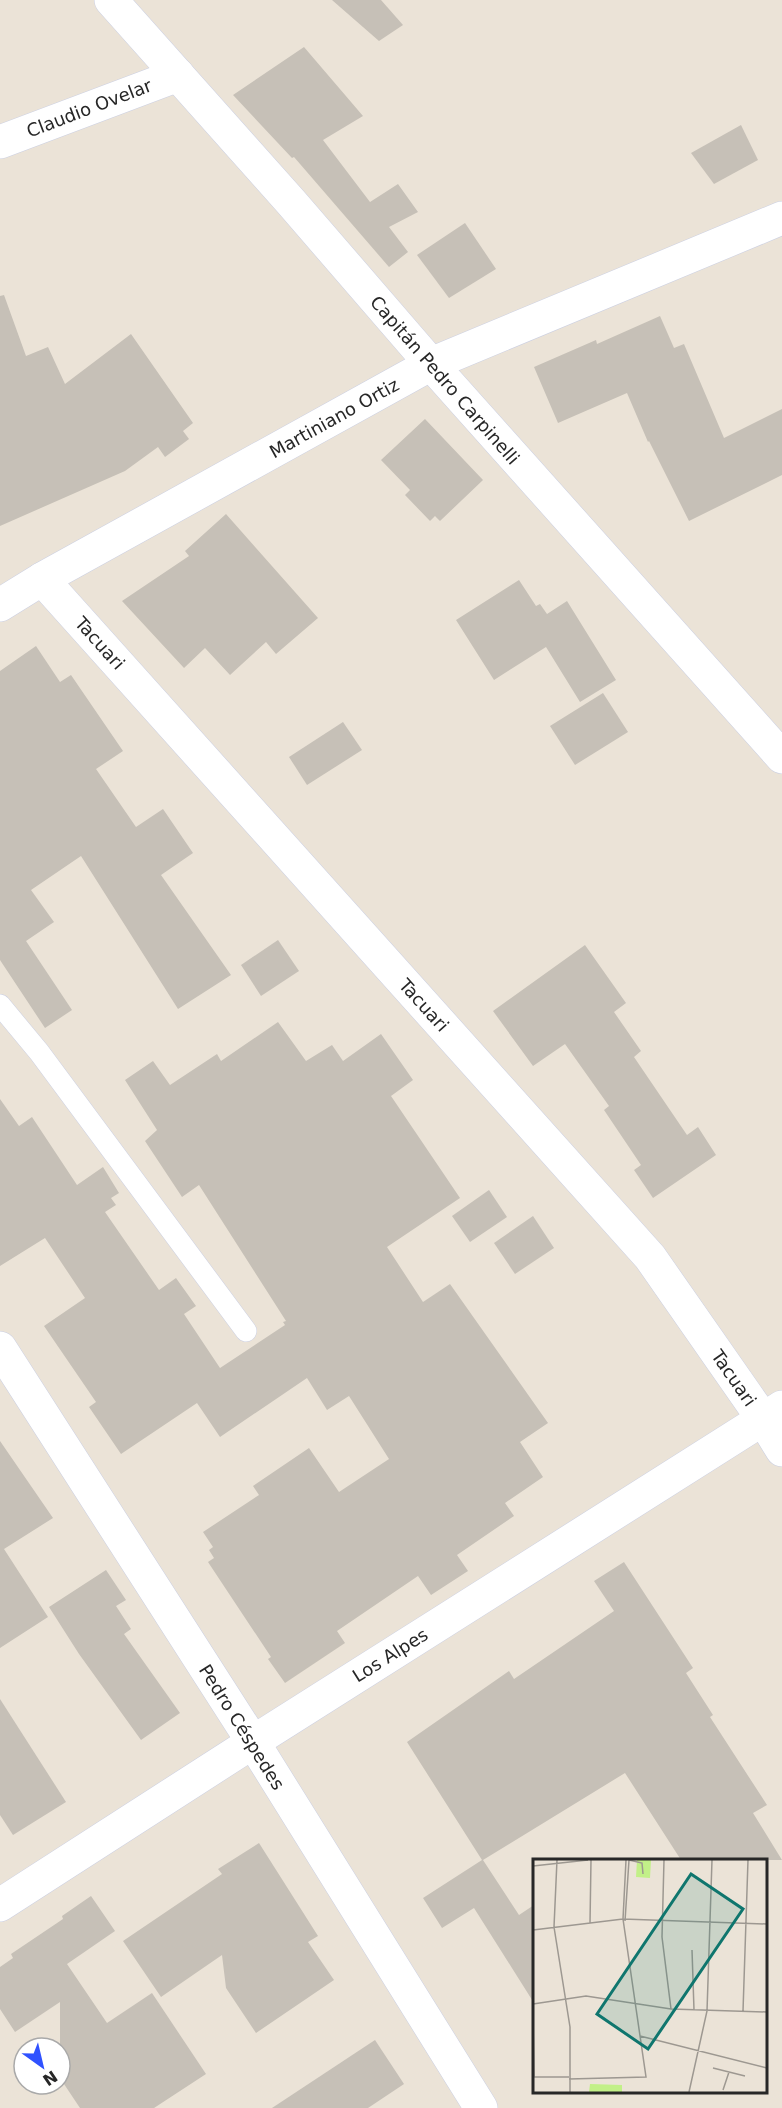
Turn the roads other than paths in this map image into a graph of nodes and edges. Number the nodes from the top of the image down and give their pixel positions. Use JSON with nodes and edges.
{"nodes":[{"id":1,"x":111,"y":0,"type":"edge"},
{"id":2,"x":178,"y":75,"type":"junction"},
{"id":3,"x":0,"y":142,"type":"edge"},
{"id":4,"x":782,"y":218,"type":"edge"},
{"id":5,"x":431,"y":364,"type":"junction"},
{"id":6,"x":42,"y":579,"type":"junction"},
{"id":7,"x":0,"y":605,"type":"edge"},
{"id":8,"x":782,"y":757,"type":"edge"},
{"id":9,"x":0,"y":1005,"type":"edge"},
{"id":10,"x":246,"y":1331,"type":"dead end"},
{"id":11,"x":0,"y":1348,"type":"edge"},
{"id":12,"x":772,"y":1413,"type":"edge"},
{"id":13,"x":782,"y":1450,"type":"edge"},
{"id":14,"x":253,"y":1742,"type":"junction"},
{"id":15,"x":0,"y":1905,"type":"edge"},
{"id":16,"x":481,"y":2108,"type":"edge"}],
"edges":[{"from":1,"to":2,"type":"street","name":"Capitán Pedro Carpinelli"},
{"from":2,"to":3,"type":"street","name":"Claudio Ovelar"},
{"from":2,"to":5,"type":"street","name":"Capitán Pedro Carpinelli"},
{"from":4,"to":5,"type":"street","name":"Martiniano Ortiz"},
{"from":5,"to":6,"type":"street","name":"Martiniano Ortiz"},
{"from":5,"to":8,"type":"street","name":"Capitán Pedro Carpinelli"},
{"from":6,"to":7,"type":"street","name":"Martiniano Ortiz"},
{"from":6,"to":12,"type":"street","name":"Tacuari"},
{"from":9,"to":10,"type":"lane"},
{"from":11,"to":14,"type":"street","name":"Pedro Céspedes"},
{"from":12,"to":13,"type":"street","name":"Tacuari"},
{"from":12,"to":14,"type":"street","name":"Los Alpes"},
{"from":14,"to":15,"type":"street","name":"Los Alpes"},
{"from":14,"to":16,"type":"street","name":"Pedro Céspedes"}]}
